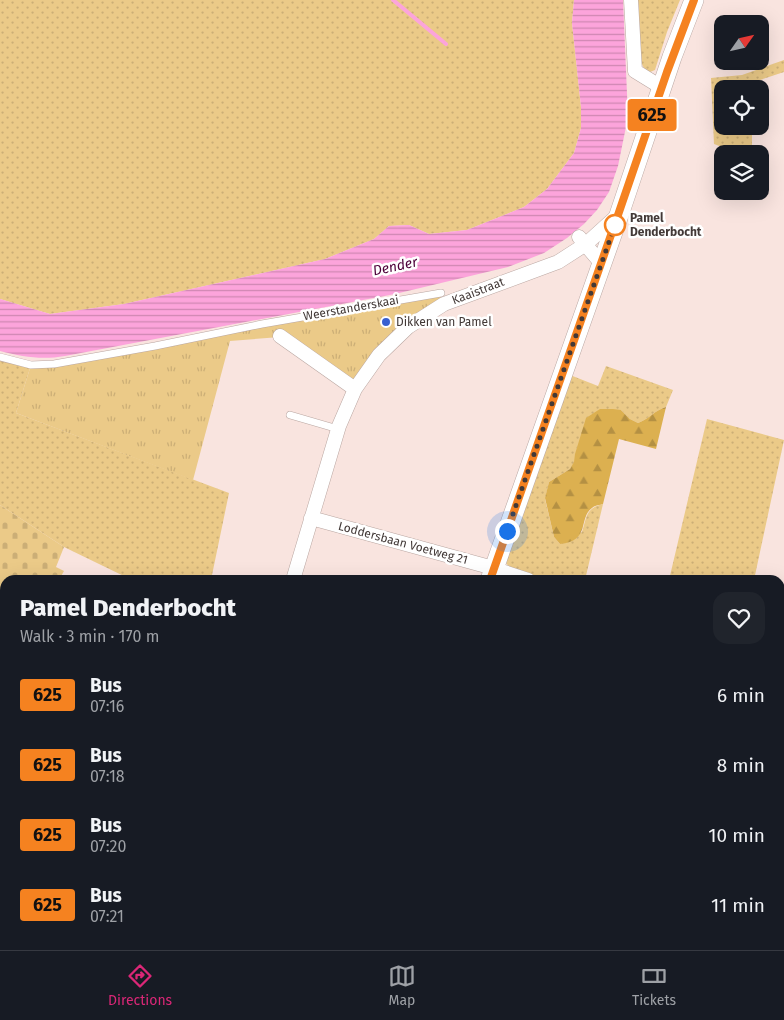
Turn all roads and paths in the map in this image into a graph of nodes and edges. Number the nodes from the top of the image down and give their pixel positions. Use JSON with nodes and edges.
{"nodes":[{"id":1,"x":631,"y":0,"type":"edge"},
{"id":2,"x":694,"y":0,"type":"edge"},
{"id":3,"x":661,"y":87,"type":"junction"},
{"id":4,"x":618,"y":215,"type":"junction"},
{"id":5,"x":583,"y":240,"type":"junction"},
{"id":6,"x":601,"y":263,"type":"junction"},
{"id":7,"x":441,"y":293,"type":"dead end"},
{"id":8,"x":280,"y":336,"type":"dead end"},
{"id":9,"x":0,"y":357,"type":"edge"},
{"id":10,"x":355,"y":389,"type":"junction"},
{"id":11,"x":290,"y":415,"type":"dead end"},
{"id":12,"x":338,"y":429,"type":"junction"},
{"id":13,"x":311,"y":518,"type":"junction"},
{"id":14,"x":492,"y":574,"type":"edge"},
{"id":15,"x":294,"y":575,"type":"edge"}],
"edges":[{"from":1,"to":3,"type":"street"},
{"from":2,"to":3,"type":"main road"},
{"from":3,"to":4,"type":"main road"},
{"from":4,"to":5,"type":"street","name":"Kaaistraat"},
{"from":4,"to":6,"type":"main road"},
{"from":5,"to":6,"type":"street"},
{"from":5,"to":10,"type":"street","name":"Kaaistraat"},
{"from":6,"to":14,"type":"main road"},
{"from":7,"to":9,"type":"lane","name":"Weerstanderskaai"},
{"from":8,"to":10,"type":"street"},
{"from":10,"to":12,"type":"street","name":"Kaaistraat"},
{"from":11,"to":12,"type":"lane"},
{"from":12,"to":13,"type":"street","name":"Kaaistraat"},
{"from":13,"to":14,"type":"street","name":"Loddersbaan Voetweg 21"},
{"from":13,"to":15,"type":"street","name":"Kaaistraat"}]}
